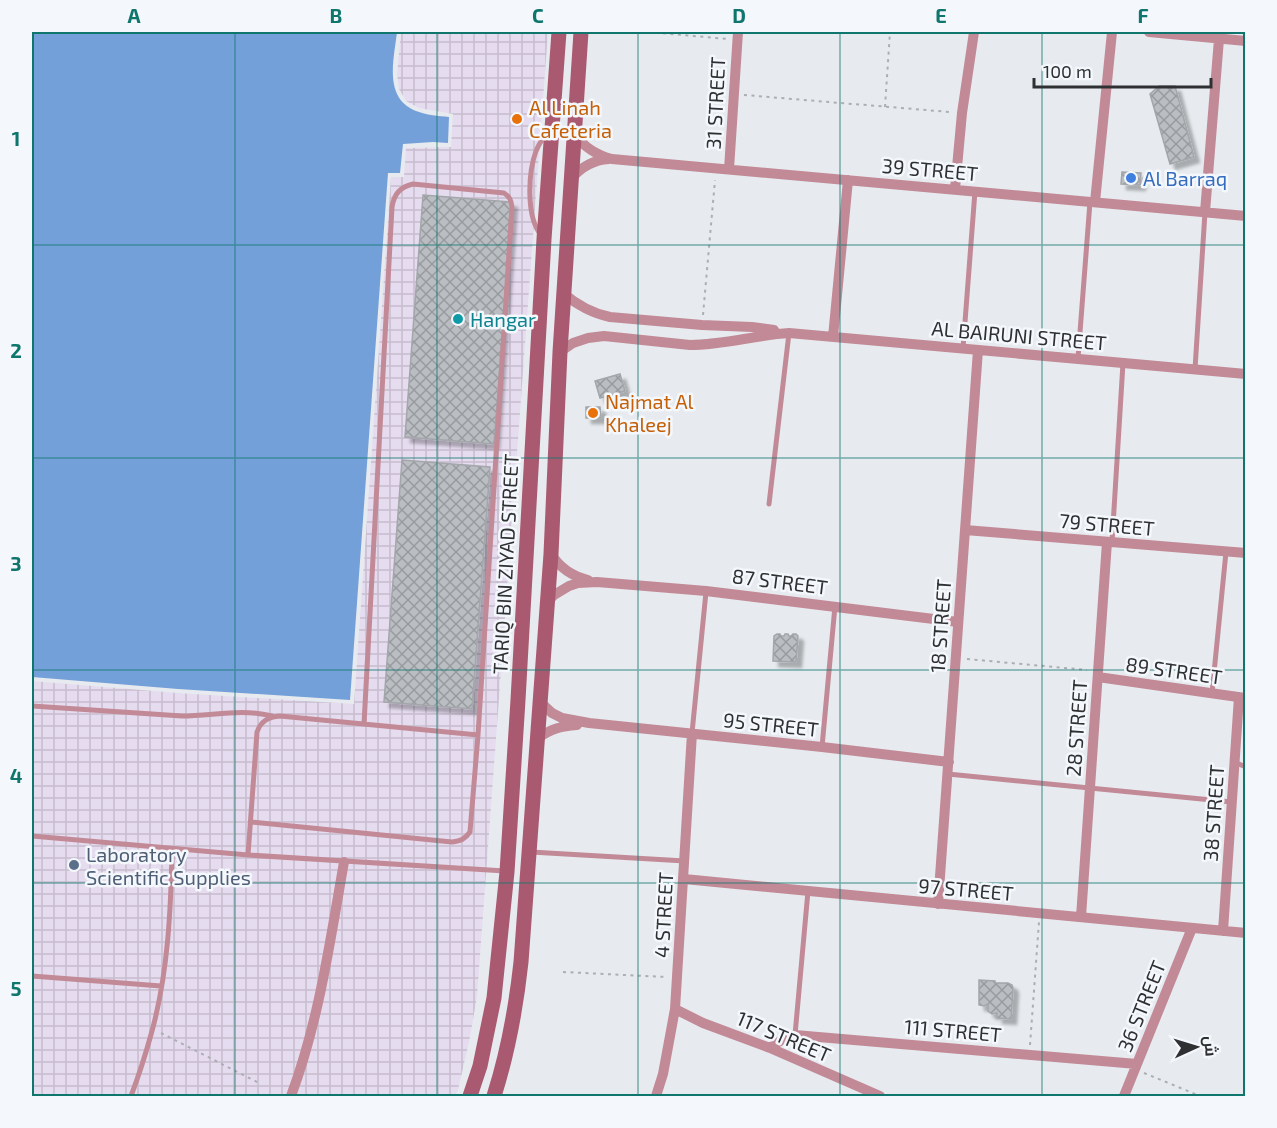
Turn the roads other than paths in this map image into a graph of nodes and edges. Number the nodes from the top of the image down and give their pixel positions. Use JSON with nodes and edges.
{"nodes":[{"id":1,"x":559,"y":32,"type":"edge"},
{"id":2,"x":581,"y":32,"type":"edge"},
{"id":3,"x":974,"y":32,"type":"edge"},
{"id":4,"x":1112,"y":32,"type":"edge"},
{"id":5,"x":1149,"y":32,"type":"edge"},
{"id":6,"x":737,"y":34,"type":"edge"},
{"id":7,"x":1242,"y":38,"type":"edge"},
{"id":8,"x":1219,"y":39,"type":"junction"},
{"id":9,"x":574,"y":134,"type":"junction"},
{"id":10,"x":612,"y":159,"type":"junction"},
{"id":11,"x":729,"y":169,"type":"junction"},
{"id":12,"x":570,"y":180,"type":"junction"},
{"id":13,"x":848,"y":180,"type":"junction"},
{"id":14,"x":955,"y":189,"type":"junction"},
{"id":15,"x":975,"y":191,"type":"junction"},
{"id":16,"x":1093,"y":202,"type":"junction"},
{"id":17,"x":1205,"y":212,"type":"junction"},
{"id":18,"x":1245,"y":216,"type":"edge"},
{"id":19,"x":563,"y":293,"type":"junction"},
{"id":20,"x":789,"y":333,"type":"junction"},
{"id":21,"x":833,"y":337,"type":"junction"},
{"id":22,"x":963,"y":348,"type":"junction"},
{"id":23,"x":978,"y":350,"type":"junction"},
{"id":24,"x":560,"y":352,"type":"junction"},
{"id":25,"x":1078,"y":359,"type":"junction"},
{"id":26,"x":1123,"y":363,"type":"junction"},
{"id":27,"x":1195,"y":369,"type":"junction"},
{"id":28,"x":1245,"y":374,"type":"edge"},
{"id":29,"x":770,"y":504,"type":"dead end"},
{"id":30,"x":965,"y":530,"type":"junction"},
{"id":31,"x":1109,"y":542,"type":"junction"},
{"id":32,"x":1226,"y":552,"type":"junction"},
{"id":33,"x":1245,"y":553,"type":"edge"},
{"id":34,"x":550,"y":554,"type":"junction"},
{"id":35,"x":597,"y":582,"type":"junction"},
{"id":36,"x":706,"y":591,"type":"junction"},
{"id":37,"x":547,"y":602,"type":"junction"},
{"id":38,"x":836,"y":606,"type":"junction"},
{"id":39,"x":958,"y":622,"type":"junction"},
{"id":40,"x":1098,"y":674,"type":"junction"},
{"id":41,"x":1212,"y":693,"type":"junction"},
{"id":42,"x":1242,"y":698,"type":"edge"},
{"id":43,"x":519,"y":700,"type":"junction"},
{"id":44,"x":540,"y":702,"type":"junction"},
{"id":45,"x":32,"y":706,"type":"edge"},
{"id":46,"x":273,"y":716,"type":"junction"},
{"id":47,"x":589,"y":723,"type":"junction"},
{"id":48,"x":364,"y":724,"type":"junction"},
{"id":49,"x":692,"y":733,"type":"junction"},
{"id":50,"x":478,"y":735,"type":"junction"},
{"id":51,"x":538,"y":738,"type":"junction"},
{"id":52,"x":822,"y":747,"type":"junction"},
{"id":53,"x":948,"y":762,"type":"junction"},
{"id":54,"x":1234,"y":762,"type":"junction"},
{"id":55,"x":1245,"y":767,"type":"edge"},
{"id":56,"x":948,"y":774,"type":"junction"},
{"id":57,"x":1090,"y":788,"type":"junction"},
{"id":58,"x":1232,"y":802,"type":"junction"},
{"id":59,"x":251,"y":822,"type":"junction"},
{"id":60,"x":32,"y":836,"type":"edge"},
{"id":61,"x":172,"y":849,"type":"junction"},
{"id":62,"x":530,"y":852,"type":"junction"},
{"id":63,"x":248,"y":855,"type":"junction"},
{"id":64,"x":685,"y":861,"type":"junction"},
{"id":65,"x":344,"y":862,"type":"junction"},
{"id":66,"x":507,"y":872,"type":"junction"},
{"id":67,"x":684,"y":879,"type":"junction"},
{"id":68,"x":808,"y":891,"type":"junction"},
{"id":69,"x":938,"y":904,"type":"junction"},
{"id":70,"x":1081,"y":918,"type":"junction"},
{"id":71,"x":1192,"y":928,"type":"junction"},
{"id":72,"x":1223,"y":931,"type":"junction"},
{"id":73,"x":1245,"y":933,"type":"edge"},
{"id":74,"x":32,"y":976,"type":"edge"},
{"id":75,"x":161,"y":986,"type":"junction"},
{"id":76,"x":675,"y":1008,"type":"junction"},
{"id":77,"x":795,"y":1035,"type":"junction"},
{"id":78,"x":770,"y":1048,"type":"junction"},
{"id":79,"x":1136,"y":1067,"type":"junction"},
{"id":80,"x":496,"y":1089,"type":"edge"},
{"id":81,"x":131,"y":1096,"type":"edge"},
{"id":82,"x":291,"y":1096,"type":"edge"},
{"id":83,"x":471,"y":1096,"type":"edge"},
{"id":84,"x":505,"y":1096,"type":"edge"},
{"id":85,"x":656,"y":1096,"type":"edge"},
{"id":86,"x":880,"y":1096,"type":"edge"},
{"id":87,"x":1124,"y":1096,"type":"edge"}],
"edges":[{"from":1,"to":43,"type":"main road","name":"TARIQ BIN ZIYAD STREET"},
{"from":2,"to":9,"type":"main road"},
{"from":3,"to":14,"type":"street"},
{"from":4,"to":16,"type":"street"},
{"from":5,"to":8,"type":"street"},
{"from":6,"to":11,"type":"street","name":"31 STREET"},
{"from":7,"to":8,"type":"street"},
{"from":8,"to":17,"type":"street"},
{"from":9,"to":10,"type":"street","name":"39 STREET"},
{"from":9,"to":12,"type":"main road"},
{"from":10,"to":11,"type":"street","name":"39 STREET"},
{"from":10,"to":12,"type":"street","name":"39 STREET"},
{"from":11,"to":13,"type":"street","name":"39 STREET"},
{"from":12,"to":19,"type":"main road"},
{"from":13,"to":14,"type":"street","name":"39 STREET"},
{"from":13,"to":21,"type":"street"},
{"from":14,"to":15,"type":"street","name":"39 STREET"},
{"from":15,"to":16,"type":"street","name":"39 STREET"},
{"from":15,"to":22,"type":"lane"},
{"from":16,"to":17,"type":"street","name":"39 STREET"},
{"from":16,"to":25,"type":"lane"},
{"from":17,"to":18,"type":"street","name":"39 STREET"},
{"from":17,"to":27,"type":"lane"},
{"from":19,"to":20,"type":"street","name":"AL BAIRUNI STREET"},
{"from":19,"to":24,"type":"main road"},
{"from":20,"to":21,"type":"street","name":"AL BAIRUNI STREET"},
{"from":20,"to":24,"type":"street","name":"AL BAIRUNI STREET"},
{"from":20,"to":29,"type":"lane"},
{"from":21,"to":22,"type":"street","name":"AL BAIRUNI STREET"},
{"from":22,"to":23,"type":"street","name":"AL BAIRUNI STREET"},
{"from":23,"to":25,"type":"street","name":"AL BAIRUNI STREET"},
{"from":23,"to":30,"type":"street","name":"18 STREET"},
{"from":24,"to":34,"type":"main road"},
{"from":25,"to":26,"type":"street","name":"AL BAIRUNI STREET"},
{"from":26,"to":27,"type":"street","name":"AL BAIRUNI STREET"},
{"from":26,"to":31,"type":"lane"},
{"from":27,"to":28,"type":"street","name":"AL BAIRUNI STREET"},
{"from":30,"to":31,"type":"street","name":"79 STREET"},
{"from":30,"to":39,"type":"street","name":"18 STREET"},
{"from":31,"to":32,"type":"street","name":"79 STREET"},
{"from":31,"to":40,"type":"street","name":"28 STREET"},
{"from":32,"to":33,"type":"street","name":"79 STREET"},
{"from":32,"to":41,"type":"lane"},
{"from":34,"to":35,"type":"street","name":"87 STREET"},
{"from":34,"to":37,"type":"main road"},
{"from":35,"to":36,"type":"street","name":"87 STREET"},
{"from":35,"to":37,"type":"street","name":"87 STREET"},
{"from":36,"to":38,"type":"street","name":"87 STREET"},
{"from":36,"to":49,"type":"lane"},
{"from":37,"to":44,"type":"main road"},
{"from":38,"to":39,"type":"street","name":"87 STREET"},
{"from":38,"to":52,"type":"lane"},
{"from":39,"to":53,"type":"street","name":"18 STREET"},
{"from":40,"to":41,"type":"street","name":"89 STREET"},
{"from":40,"to":57,"type":"street","name":"28 STREET"},
{"from":41,"to":42,"type":"street","name":"89 STREET"},
{"from":42,"to":54,"type":"street","name":"38 STREET"},
{"from":43,"to":44,"type":"main road"},
{"from":43,"to":66,"type":"main road","name":"TARIQ BIN ZIYAD STREET"},
{"from":44,"to":47,"type":"street","name":"95 STREET"},
{"from":44,"to":51,"type":"main road"},
{"from":45,"to":46,"type":"lane"},
{"from":46,"to":48,"type":"lane"},
{"from":46,"to":59,"type":"lane"},
{"from":47,"to":49,"type":"street","name":"95 STREET"},
{"from":47,"to":51,"type":"street","name":"95 STREET"},
{"from":48,"to":50,"type":"lane"},
{"from":48,"to":50,"type":"lane"},
{"from":49,"to":52,"type":"street","name":"95 STREET"},
{"from":49,"to":64,"type":"street","name":"4 STREET"},
{"from":50,"to":59,"type":"lane"},
{"from":51,"to":62,"type":"main road"},
{"from":52,"to":53,"type":"street","name":"95 STREET"},
{"from":53,"to":56,"type":"street","name":"18 STREET"},
{"from":54,"to":55,"type":"lane"},
{"from":54,"to":58,"type":"street","name":"38 STREET"},
{"from":56,"to":57,"type":"lane"},
{"from":56,"to":69,"type":"street","name":"18 STREET"},
{"from":57,"to":58,"type":"lane"},
{"from":57,"to":70,"type":"street","name":"28 STREET"},
{"from":58,"to":72,"type":"street","name":"38 STREET"},
{"from":59,"to":63,"type":"lane"},
{"from":60,"to":61,"type":"lane"},
{"from":61,"to":63,"type":"lane"},
{"from":61,"to":75,"type":"lane"},
{"from":62,"to":64,"type":"lane"},
{"from":62,"to":80,"type":"main road"},
{"from":63,"to":65,"type":"lane"},
{"from":64,"to":67,"type":"street","name":"4 STREET"},
{"from":65,"to":66,"type":"lane"},
{"from":65,"to":82,"type":"street"},
{"from":66,"to":83,"type":"main road","name":"TARIQ BIN ZIYAD STREET"},
{"from":67,"to":68,"type":"street","name":"97 STREET"},
{"from":67,"to":76,"type":"street","name":"4 STREET"},
{"from":68,"to":69,"type":"street","name":"97 STREET"},
{"from":68,"to":77,"type":"lane"},
{"from":69,"to":70,"type":"street","name":"97 STREET"},
{"from":70,"to":71,"type":"street","name":"97 STREET"},
{"from":71,"to":72,"type":"street","name":"97 STREET"},
{"from":71,"to":79,"type":"street","name":"36 STREET"},
{"from":72,"to":73,"type":"street","name":"97 STREET"},
{"from":74,"to":75,"type":"lane"},
{"from":75,"to":81,"type":"lane"},
{"from":76,"to":78,"type":"street","name":"117 STREET"},
{"from":76,"to":85,"type":"street","name":"4 STREET"},
{"from":77,"to":78,"type":"street"},
{"from":77,"to":79,"type":"street","name":"111 STREET"},
{"from":78,"to":86,"type":"street","name":"117 STREET"},
{"from":79,"to":87,"type":"street","name":"36 STREET"},
{"from":80,"to":84,"type":"street"}]}
